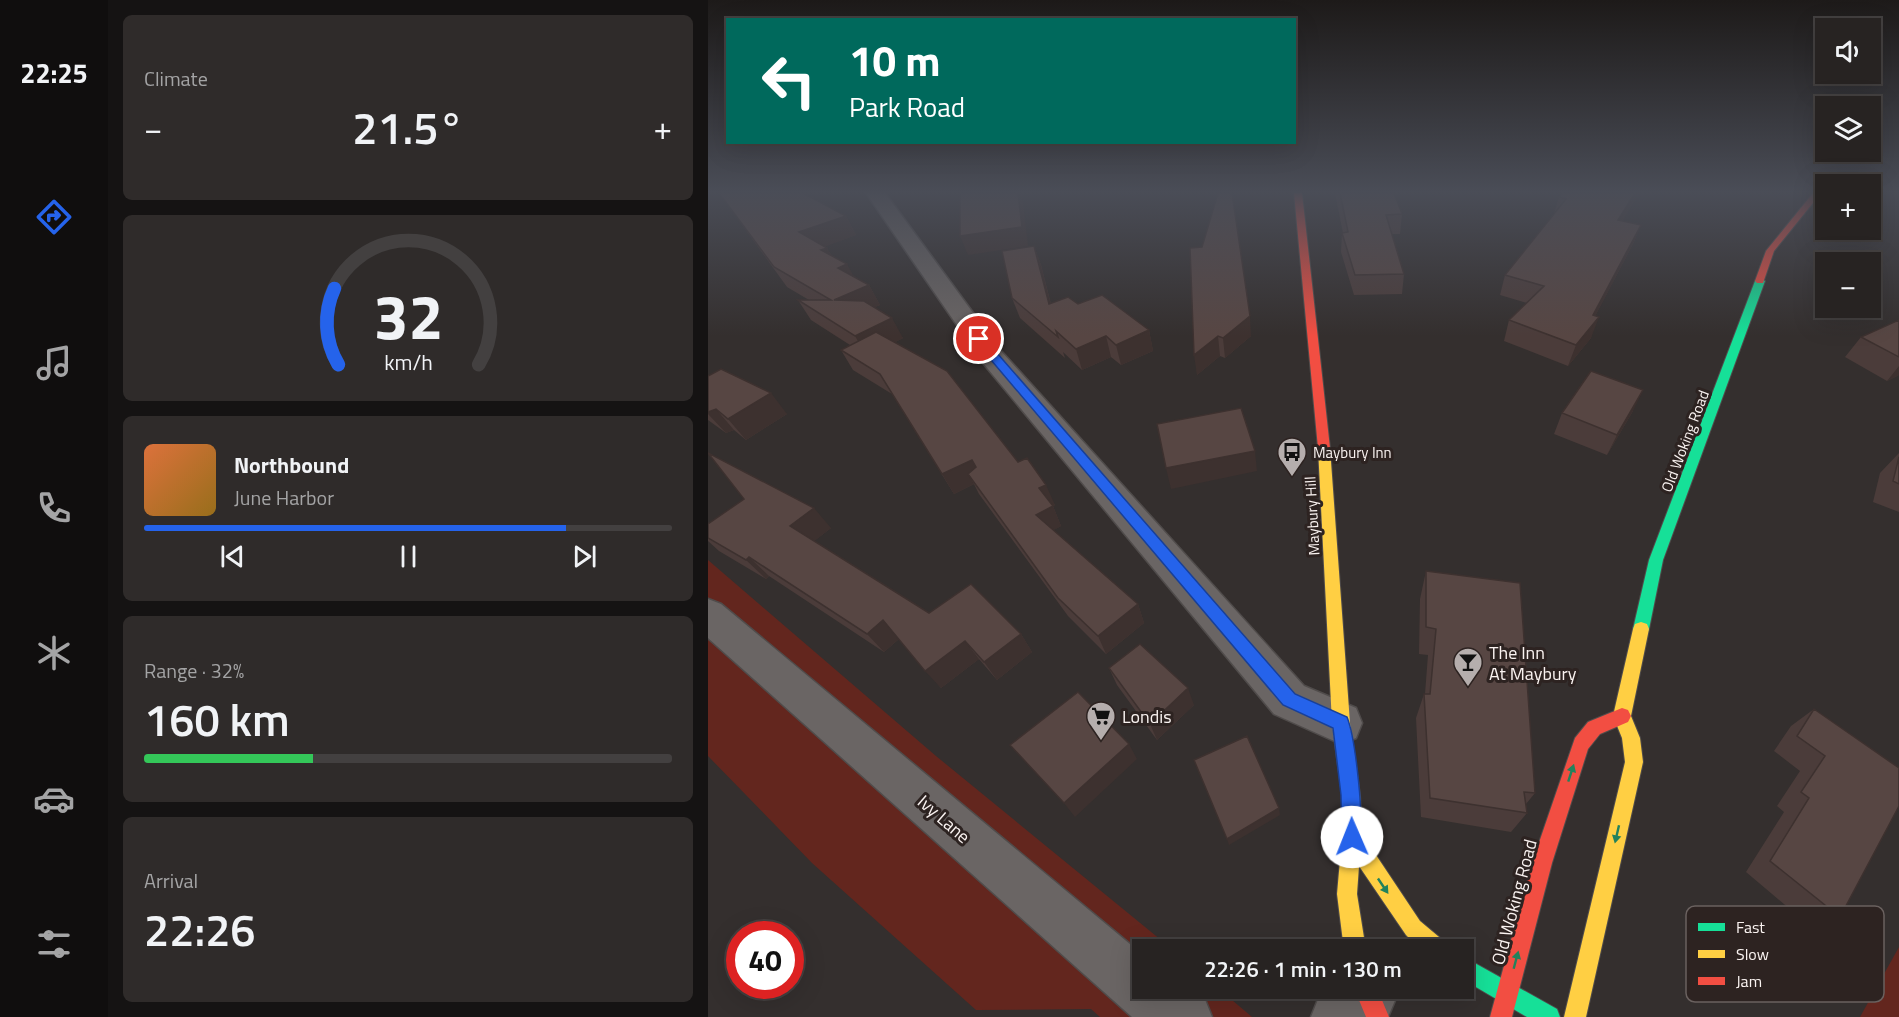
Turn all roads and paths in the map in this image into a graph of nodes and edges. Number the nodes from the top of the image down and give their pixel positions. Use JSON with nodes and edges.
{"nodes":[{"id":1,"x":909,"y":240,"type":"edge"},
{"id":2,"x":1303,"y":240,"type":"edge"},
{"id":3,"x":1779,"y":240,"type":"edge"},
{"id":4,"x":708,"y":615,"type":"edge"},
{"id":5,"x":1622,"y":716,"type":"junction"},
{"id":6,"x":1341,"y":723,"type":"junction"},
{"id":7,"x":1352,"y":837,"type":"junction"},
{"id":8,"x":1353,"y":939,"type":"edge"},
{"id":9,"x":1425,"y":939,"type":"edge"},
{"id":10,"x":1474,"y":974,"type":"edge"},
{"id":11,"x":1508,"y":994,"type":"junction"},
{"id":12,"x":1184,"y":1017,"type":"edge"},
{"id":13,"x":1501,"y":1017,"type":"edge"},
{"id":14,"x":1549,"y":1017,"type":"edge"},
{"id":15,"x":1575,"y":1017,"type":"edge"}],
"edges":[{"from":1,"to":6,"type":"street"},
{"from":2,"to":6,"type":"main road","name":"Maybury Hill"},
{"from":3,"to":5,"type":"main road","name":"Old Woking Road"},
{"from":4,"to":12,"type":"street","name":"Ivy Lane"},
{"from":11,"to":5,"type":"main road","name":"Old Woking Road","one_way":true},
{"from":5,"to":15,"type":"main road","one_way":true},
{"from":6,"to":7,"type":"main road","name":"Maybury Hill"},
{"from":7,"to":8,"type":"main road","name":"Maybury Hill"},
{"from":7,"to":9,"type":"main road","one_way":true},
{"from":10,"to":11,"type":"main road"},
{"from":11,"to":13,"type":"main road","name":"Old Woking Road"},
{"from":11,"to":14,"type":"main road"}]}
